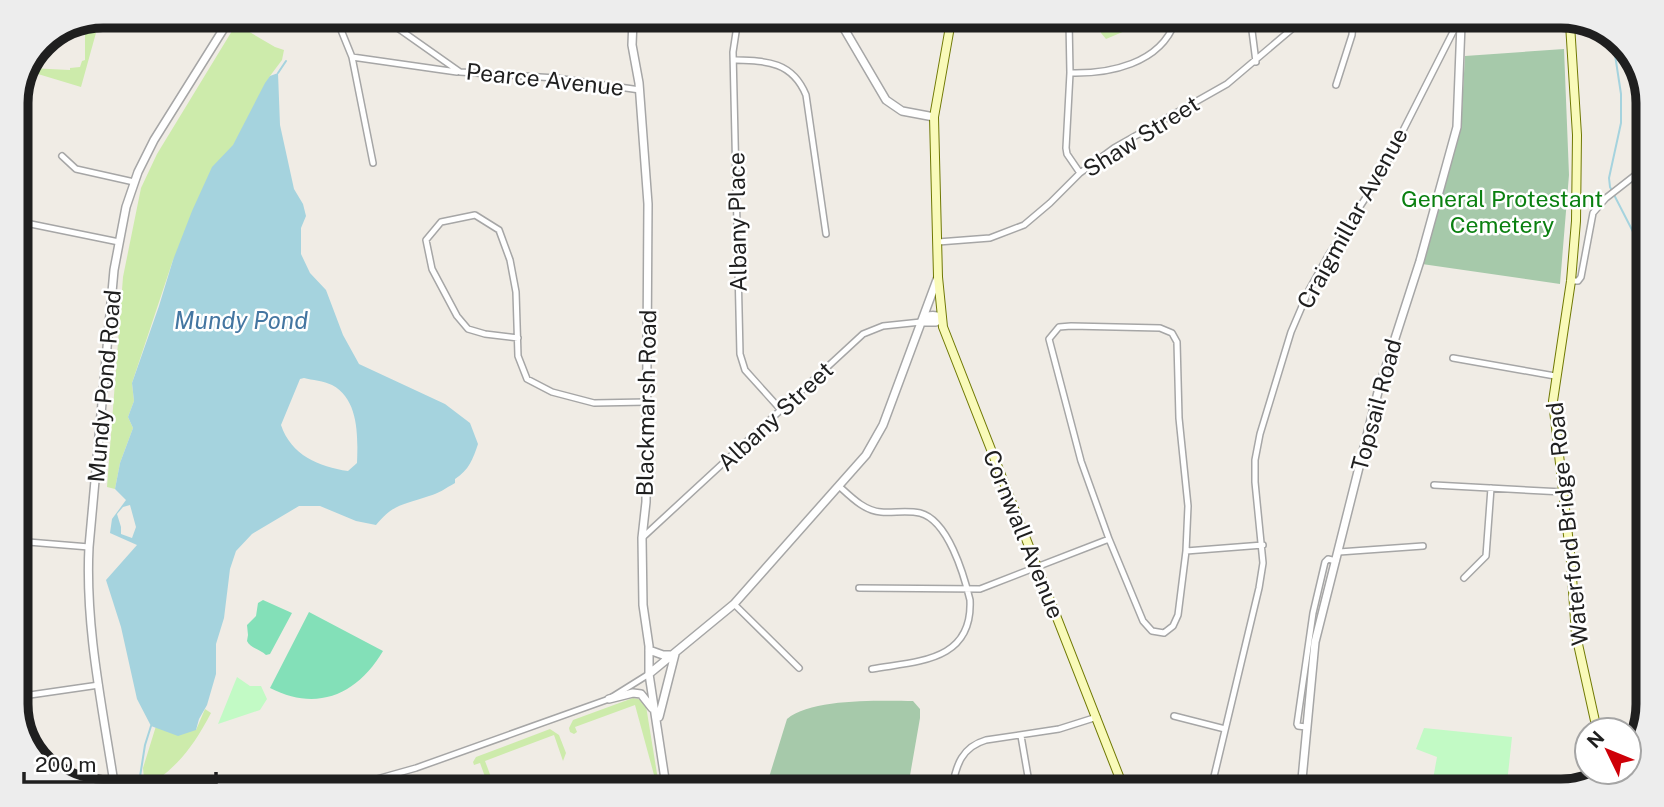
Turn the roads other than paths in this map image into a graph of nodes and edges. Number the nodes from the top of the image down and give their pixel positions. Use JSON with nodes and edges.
{"nodes":[{"id":1,"x":223,"y":28,"type":"edge"},
{"id":2,"x":341,"y":28,"type":"edge"},
{"id":3,"x":398,"y":28,"type":"edge"},
{"id":4,"x":633,"y":28,"type":"edge"},
{"id":5,"x":736,"y":28,"type":"edge"},
{"id":6,"x":843,"y":28,"type":"edge"},
{"id":7,"x":950,"y":28,"type":"edge"},
{"id":8,"x":1069,"y":28,"type":"edge"},
{"id":9,"x":1172,"y":28,"type":"edge"},
{"id":10,"x":1252,"y":28,"type":"edge"},
{"id":11,"x":1293,"y":28,"type":"edge"},
{"id":12,"x":1353,"y":28,"type":"edge"},
{"id":13,"x":1457,"y":28,"type":"edge"},
{"id":14,"x":1459,"y":28,"type":"edge"},
{"id":15,"x":1570,"y":29,"type":"edge"},
{"id":16,"x":352,"y":57,"type":"junction"},
{"id":17,"x":734,"y":60,"type":"junction"},
{"id":18,"x":1256,"y":62,"type":"junction"},
{"id":19,"x":460,"y":72,"type":"junction"},
{"id":20,"x":1070,"y":73,"type":"junction"},
{"id":21,"x":1336,"y":85,"type":"dead end"},
{"id":22,"x":640,"y":90,"type":"junction"},
{"id":23,"x":934,"y":117,"type":"junction"},
{"id":24,"x":62,"y":156,"type":"dead end"},
{"id":25,"x":373,"y":163,"type":"dead end"},
{"id":26,"x":1080,"y":173,"type":"junction"},
{"id":27,"x":1636,"y":175,"type":"edge"},
{"id":28,"x":134,"y":182,"type":"junction"},
{"id":29,"x":28,"y":223,"type":"edge"},
{"id":30,"x":826,"y":234,"type":"dead end"},
{"id":31,"x":119,"y":242,"type":"junction"},
{"id":32,"x":937,"y":242,"type":"junction"},
{"id":33,"x":938,"y":277,"type":"junction"},
{"id":34,"x":1571,"y":281,"type":"junction"},
{"id":35,"x":941,"y":317,"type":"junction"},
{"id":36,"x":920,"y":322,"type":"junction"},
{"id":37,"x":518,"y":338,"type":"junction"},
{"id":38,"x":1453,"y":358,"type":"dead end"},
{"id":39,"x":1555,"y":376,"type":"junction"},
{"id":40,"x":647,"y":402,"type":"junction"},
{"id":41,"x":780,"y":410,"type":"junction"},
{"id":42,"x":1434,"y":485,"type":"dead end"},
{"id":43,"x":840,"y":487,"type":"junction"},
{"id":44,"x":1491,"y":488,"type":"junction"},
{"id":45,"x":1563,"y":492,"type":"junction"},
{"id":46,"x":642,"y":538,"type":"junction"},
{"id":47,"x":1109,"y":539,"type":"junction"},
{"id":48,"x":28,"y":541,"type":"edge"},
{"id":49,"x":1262,"y":545,"type":"junction"},
{"id":50,"x":1423,"y":546,"type":"dead end"},
{"id":51,"x":89,"y":547,"type":"junction"},
{"id":52,"x":1186,"y":551,"type":"junction"},
{"id":53,"x":1339,"y":552,"type":"junction"},
{"id":54,"x":1038,"y":567,"type":"junction"},
{"id":55,"x":1464,"y":578,"type":"dead end"},
{"id":56,"x":859,"y":588,"type":"dead end"},
{"id":57,"x":968,"y":590,"type":"junction"},
{"id":58,"x":734,"y":604,"type":"junction"},
{"id":59,"x":649,"y":650,"type":"junction"},
{"id":60,"x":675,"y":654,"type":"junction"},
{"id":61,"x":799,"y":668,"type":"dead end"},
{"id":62,"x":872,"y":669,"type":"dead end"},
{"id":63,"x":649,"y":674,"type":"junction"},
{"id":64,"x":99,"y":685,"type":"junction"},
{"id":65,"x":28,"y":695,"type":"edge"},
{"id":66,"x":609,"y":699,"type":"junction"},
{"id":67,"x":1097,"y":716,"type":"junction"},
{"id":68,"x":1174,"y":716,"type":"dead end"},
{"id":69,"x":1594,"y":716,"type":"edge"},
{"id":70,"x":658,"y":721,"type":"junction"},
{"id":71,"x":1225,"y":729,"type":"junction"},
{"id":72,"x":1021,"y":736,"type":"junction"},
{"id":73,"x":113,"y":779,"type":"edge"},
{"id":74,"x":376,"y":779,"type":"edge"},
{"id":75,"x":665,"y":779,"type":"edge"},
{"id":76,"x":954,"y":779,"type":"edge"},
{"id":77,"x":1028,"y":779,"type":"edge"},
{"id":78,"x":1120,"y":779,"type":"edge"},
{"id":79,"x":1212,"y":779,"type":"edge"},
{"id":80,"x":1302,"y":779,"type":"edge"}],
"edges":[{"from":1,"to":28,"type":"street","name":"Mundy Pond Road"},
{"from":2,"to":16,"type":"street"},
{"from":3,"to":19,"type":"street","name":"Pearce Avenue"},
{"from":4,"to":22,"type":"street","name":"Blackmarsh Road"},
{"from":5,"to":17,"type":"street","name":"Albany Place"},
{"from":6,"to":23,"type":"street"},
{"from":7,"to":23,"type":"main road","name":"Cornwall Avenue"},
{"from":8,"to":20,"type":"street"},
{"from":9,"to":20,"type":"street"},
{"from":10,"to":18,"type":"street"},
{"from":11,"to":18,"type":"street","name":"Shaw Street"},
{"from":12,"to":21,"type":"street"},
{"from":13,"to":49,"type":"street","name":"Craigmillar Avenue"},
{"from":14,"to":53,"type":"street","name":"Topsail Road"},
{"from":15,"to":34,"type":"main road","name":"Waterford Bridge Road"},
{"from":16,"to":19,"type":"street"},
{"from":16,"to":25,"type":"street"},
{"from":17,"to":30,"type":"street"},
{"from":17,"to":41,"type":"street","name":"Albany Place"},
{"from":18,"to":26,"type":"street","name":"Shaw Street"},
{"from":19,"to":22,"type":"street","name":"Pearce Avenue"},
{"from":20,"to":26,"type":"street"},
{"from":22,"to":40,"type":"street","name":"Blackmarsh Road"},
{"from":23,"to":32,"type":"main road","name":"Cornwall Avenue"},
{"from":24,"to":28,"type":"street"},
{"from":26,"to":32,"type":"street","name":"Shaw Street"},
{"from":27,"to":34,"type":"street"},
{"from":28,"to":31,"type":"street","name":"Mundy Pond Road"},
{"from":29,"to":31,"type":"street"},
{"from":31,"to":51,"type":"street","name":"Mundy Pond Road"},
{"from":32,"to":33,"type":"main road","name":"Cornwall Avenue"},
{"from":33,"to":35,"type":"main road","name":"Cornwall Avenue"},
{"from":33,"to":36,"type":"street"},
{"from":34,"to":39,"type":"main road","name":"Waterford Bridge Road"},
{"from":35,"to":36,"type":"street","name":"Albany Street"},
{"from":35,"to":54,"type":"main road","name":"Cornwall Avenue"},
{"from":36,"to":41,"type":"street","name":"Albany Street"},
{"from":36,"to":43,"type":"street"},
{"from":37,"to":37,"type":"street"},
{"from":37,"to":40,"type":"street"},
{"from":38,"to":39,"type":"street"},
{"from":39,"to":45,"type":"main road","name":"Waterford Bridge Road"},
{"from":40,"to":46,"type":"street","name":"Blackmarsh Road"},
{"from":41,"to":46,"type":"street","name":"Albany Street"},
{"from":42,"to":44,"type":"street"},
{"from":43,"to":57,"type":"street"},
{"from":43,"to":58,"type":"street"},
{"from":44,"to":45,"type":"street"},
{"from":44,"to":55,"type":"street"},
{"from":45,"to":69,"type":"main road","name":"Waterford Bridge Road"},
{"from":46,"to":59,"type":"street","name":"Blackmarsh Road"},
{"from":47,"to":52,"type":"street"},
{"from":47,"to":52,"type":"street"},
{"from":47,"to":54,"type":"street"},
{"from":48,"to":51,"type":"street"},
{"from":49,"to":52,"type":"street"},
{"from":49,"to":71,"type":"street","name":"Craigmillar Avenue"},
{"from":50,"to":53,"type":"street"},
{"from":51,"to":64,"type":"street","name":"Mundy Pond Road"},
{"from":53,"to":80,"type":"street","name":"Topsail Road"},
{"from":54,"to":57,"type":"street"},
{"from":54,"to":67,"type":"main road","name":"Cornwall Avenue"},
{"from":56,"to":57,"type":"street"},
{"from":57,"to":62,"type":"street"},
{"from":58,"to":60,"type":"street"},
{"from":58,"to":61,"type":"street"},
{"from":59,"to":60,"type":"street"},
{"from":59,"to":63,"type":"street","name":"Blackmarsh Road"},
{"from":60,"to":63,"type":"street"},
{"from":60,"to":70,"type":"street"},
{"from":63,"to":66,"type":"street"},
{"from":63,"to":70,"type":"street","name":"Blackmarsh Road"},
{"from":64,"to":65,"type":"street"},
{"from":64,"to":73,"type":"street","name":"Mundy Pond Road"},
{"from":66,"to":70,"type":"street"},
{"from":66,"to":74,"type":"street"},
{"from":67,"to":72,"type":"street"},
{"from":67,"to":78,"type":"main road","name":"Cornwall Avenue"},
{"from":68,"to":71,"type":"street"},
{"from":70,"to":75,"type":"street","name":"Blackmarsh Road"},
{"from":71,"to":79,"type":"street","name":"Craigmillar Avenue"},
{"from":72,"to":76,"type":"street"},
{"from":72,"to":77,"type":"street"}]}
